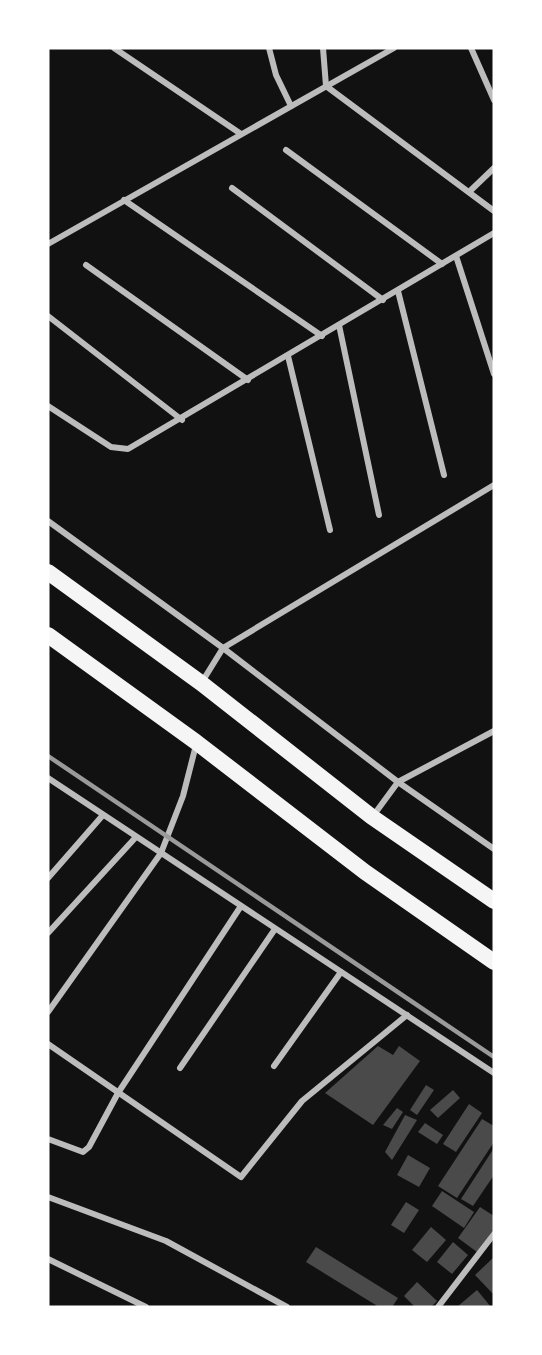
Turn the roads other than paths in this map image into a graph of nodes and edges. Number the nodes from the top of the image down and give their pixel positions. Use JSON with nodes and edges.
{"nodes":[{"id":1,"x":114,"y":48,"type":"edge"},
{"id":2,"x":269,"y":48,"type":"edge"},
{"id":3,"x":323,"y":48,"type":"edge"},
{"id":4,"x":379,"y":48,"type":"edge"},
{"id":5,"x":394,"y":48,"type":"edge"},
{"id":6,"x":471,"y":48,"type":"edge"},
{"id":7,"x":380,"y":56,"type":"junction"},
{"id":8,"x":326,"y":87,"type":"junction"},
{"id":9,"x":494,"y":100,"type":"edge"},
{"id":10,"x":291,"y":106,"type":"junction"},
{"id":11,"x":241,"y":134,"type":"junction"},
{"id":12,"x":286,"y":150,"type":"dead end"},
{"id":13,"x":494,"y":168,"type":"edge"},
{"id":14,"x":232,"y":188,"type":"dead end"},
{"id":15,"x":469,"y":192,"type":"junction"},
{"id":16,"x":124,"y":200,"type":"junction"},
{"id":17,"x":494,"y":212,"type":"edge"},
{"id":18,"x":494,"y":233,"type":"edge"},
{"id":19,"x":48,"y":234,"type":"edge"},
{"id":20,"x":55,"y":239,"type":"junction"},
{"id":21,"x":48,"y":244,"type":"edge"},
{"id":22,"x":456,"y":256,"type":"junction"},
{"id":23,"x":442,"y":264,"type":"junction"},
{"id":24,"x":86,"y":265,"type":"dead end"},
{"id":25,"x":398,"y":291,"type":"junction"},
{"id":26,"x":383,"y":300,"type":"junction"},
{"id":27,"x":48,"y":316,"type":"edge"},
{"id":28,"x":339,"y":326,"type":"junction"},
{"id":29,"x":322,"y":336,"type":"junction"},
{"id":30,"x":288,"y":356,"type":"junction"},
{"id":31,"x":494,"y":374,"type":"edge"},
{"id":32,"x":248,"y":380,"type":"junction"},
{"id":33,"x":48,"y":406,"type":"edge"},
{"id":34,"x":182,"y":420,"type":"junction"},
{"id":35,"x":444,"y":475,"type":"dead end"},
{"id":36,"x":494,"y":485,"type":"edge"},
{"id":37,"x":379,"y":515,"type":"dead end"},
{"id":38,"x":48,"y":521,"type":"edge"},
{"id":39,"x":330,"y":530,"type":"dead end"},
{"id":40,"x":48,"y":572,"type":"edge"},
{"id":41,"x":48,"y":635,"type":"edge"},
{"id":42,"x":223,"y":648,"type":"junction"},
{"id":43,"x":201,"y":683,"type":"junction"},
{"id":44,"x":494,"y":730,"type":"edge"},
{"id":45,"x":196,"y":742,"type":"junction"},
{"id":46,"x":48,"y":778,"type":"edge"},
{"id":47,"x":398,"y":782,"type":"junction"},
{"id":48,"x":103,"y":815,"type":"junction"},
{"id":49,"x":372,"y":817,"type":"junction"},
{"id":50,"x":136,"y":837,"type":"junction"},
{"id":51,"x":494,"y":849,"type":"edge"},
{"id":52,"x":161,"y":853,"type":"junction"},
{"id":53,"x":48,"y":878,"type":"edge"},
{"id":54,"x":494,"y":901,"type":"edge"},
{"id":55,"x":241,"y":906,"type":"junction"},
{"id":56,"x":275,"y":929,"type":"junction"},
{"id":57,"x":48,"y":933,"type":"edge"},
{"id":58,"x":494,"y":962,"type":"edge"},
{"id":59,"x":341,"y":972,"type":"junction"},
{"id":60,"x":48,"y":1012,"type":"edge"},
{"id":61,"x":406,"y":1015,"type":"junction"},
{"id":62,"x":48,"y":1044,"type":"edge"},
{"id":63,"x":274,"y":1066,"type":"dead end"},
{"id":64,"x":180,"y":1068,"type":"dead end"},
{"id":65,"x":494,"y":1073,"type":"edge"},
{"id":66,"x":118,"y":1092,"type":"junction"},
{"id":67,"x":48,"y":1139,"type":"edge"},
{"id":68,"x":48,"y":1197,"type":"edge"},
{"id":69,"x":494,"y":1234,"type":"edge"},
{"id":70,"x":48,"y":1259,"type":"edge"},
{"id":71,"x":146,"y":1307,"type":"edge"},
{"id":72,"x":286,"y":1307,"type":"edge"},
{"id":73,"x":438,"y":1307,"type":"edge"}],
"edges":[{"from":1,"to":11,"type":"street"},
{"from":2,"to":10,"type":"street"},
{"from":3,"to":8,"type":"street"},
{"from":4,"to":7,"type":"street"},
{"from":5,"to":7,"type":"street"},
{"from":6,"to":9,"type":"street"},
{"from":7,"to":8,"type":"street"},
{"from":8,"to":10,"type":"street"},
{"from":8,"to":15,"type":"street"},
{"from":10,"to":11,"type":"street"},
{"from":11,"to":16,"type":"street"},
{"from":12,"to":23,"type":"street"},
{"from":13,"to":15,"type":"street"},
{"from":14,"to":26,"type":"street"},
{"from":15,"to":17,"type":"street"},
{"from":16,"to":20,"type":"street"},
{"from":16,"to":29,"type":"street"},
{"from":18,"to":22,"type":"street"},
{"from":19,"to":20,"type":"street"},
{"from":20,"to":21,"type":"street"},
{"from":22,"to":23,"type":"street"},
{"from":22,"to":31,"type":"street"},
{"from":23,"to":25,"type":"street"},
{"from":24,"to":32,"type":"street"},
{"from":25,"to":26,"type":"street"},
{"from":25,"to":35,"type":"street"},
{"from":26,"to":28,"type":"street"},
{"from":27,"to":34,"type":"street"},
{"from":28,"to":29,"type":"street"},
{"from":28,"to":37,"type":"street"},
{"from":29,"to":30,"type":"street"},
{"from":30,"to":32,"type":"street"},
{"from":30,"to":39,"type":"street"},
{"from":32,"to":34,"type":"street"},
{"from":33,"to":34,"type":"street"},
{"from":36,"to":42,"type":"street"},
{"from":38,"to":42,"type":"street"},
{"from":40,"to":43,"type":"highway"},
{"from":41,"to":45,"type":"highway"},
{"from":42,"to":43,"type":"street"},
{"from":42,"to":47,"type":"street"},
{"from":43,"to":49,"type":"highway"},
{"from":44,"to":47,"type":"street"},
{"from":45,"to":52,"type":"street"},
{"from":45,"to":58,"type":"highway"},
{"from":46,"to":48,"type":"street"},
{"from":47,"to":49,"type":"street"},
{"from":47,"to":51,"type":"street"},
{"from":48,"to":50,"type":"street"},
{"from":48,"to":53,"type":"street"},
{"from":49,"to":54,"type":"highway"},
{"from":50,"to":52,"type":"street"},
{"from":50,"to":57,"type":"street"},
{"from":52,"to":55,"type":"street"},
{"from":52,"to":60,"type":"street"},
{"from":55,"to":56,"type":"street"},
{"from":55,"to":66,"type":"street"},
{"from":56,"to":59,"type":"street"},
{"from":56,"to":64,"type":"street"},
{"from":59,"to":61,"type":"street"},
{"from":59,"to":63,"type":"street"},
{"from":61,"to":65,"type":"street"},
{"from":61,"to":66,"type":"street"},
{"from":62,"to":66,"type":"street"},
{"from":66,"to":67,"type":"street"},
{"from":68,"to":72,"type":"street"},
{"from":69,"to":73,"type":"street"},
{"from":70,"to":71,"type":"street"}]}
